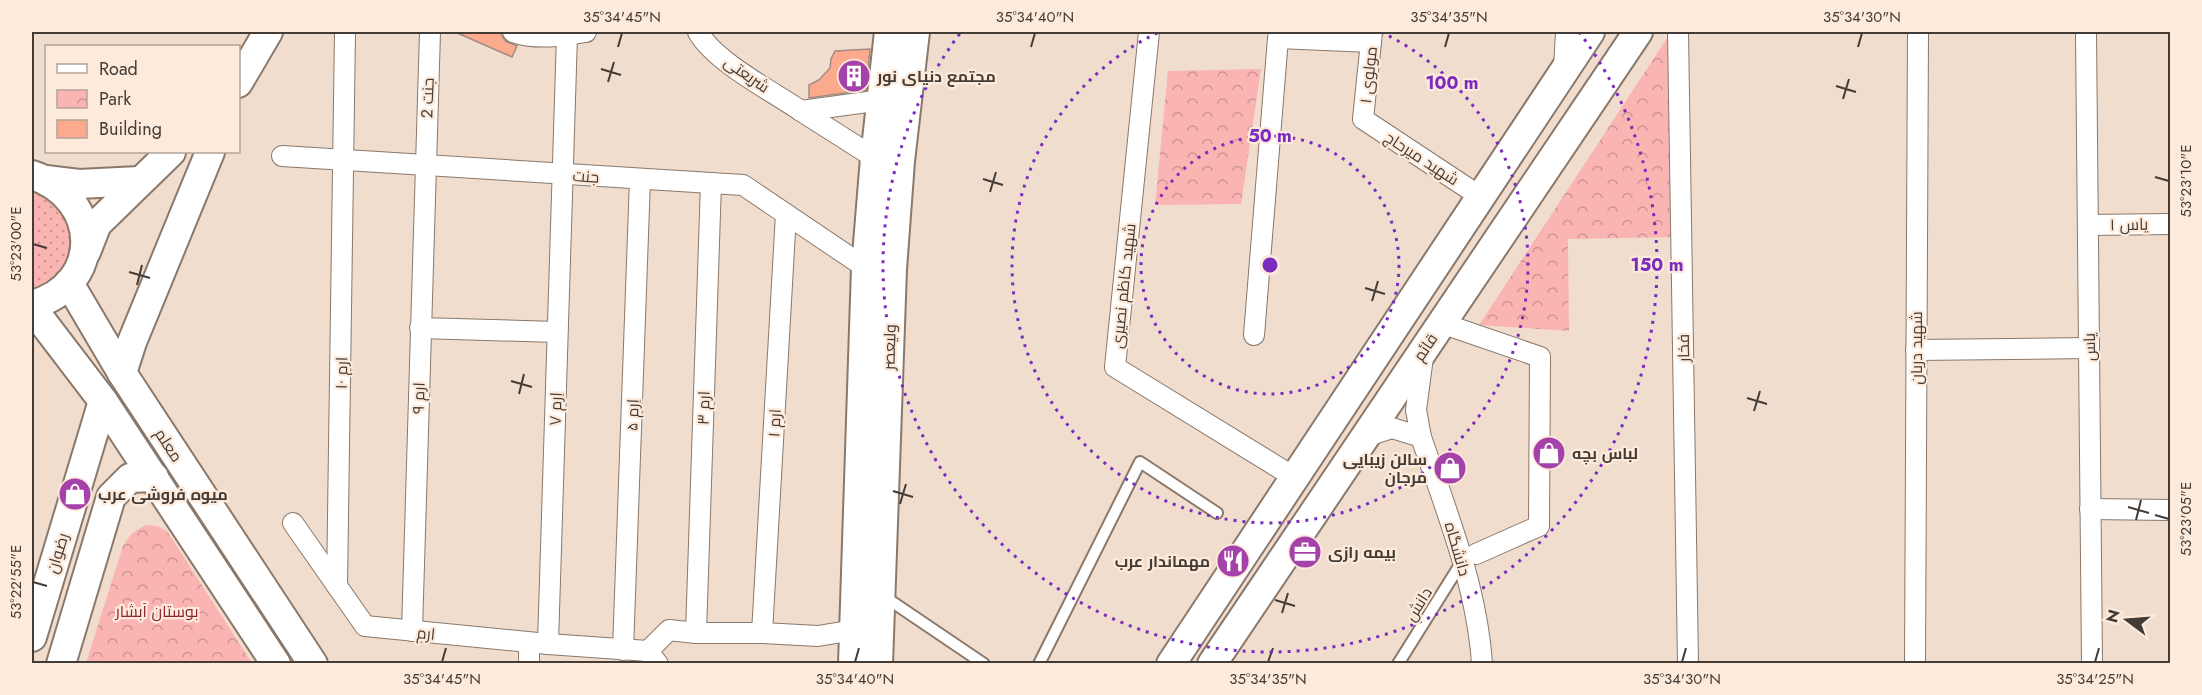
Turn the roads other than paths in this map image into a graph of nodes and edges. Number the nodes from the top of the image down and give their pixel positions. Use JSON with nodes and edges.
{"nodes":[{"id":1,"x":268,"y":32,"type":"edge"},
{"id":2,"x":345,"y":32,"type":"edge"},
{"id":3,"x":430,"y":32,"type":"edge"},
{"id":4,"x":698,"y":32,"type":"edge"},
{"id":5,"x":889,"y":32,"type":"edge"},
{"id":6,"x":915,"y":32,"type":"edge"},
{"id":7,"x":1149,"y":32,"type":"edge"},
{"id":8,"x":1566,"y":32,"type":"edge"},
{"id":9,"x":1590,"y":32,"type":"edge"},
{"id":10,"x":1638,"y":32,"type":"edge"},
{"id":11,"x":1678,"y":32,"type":"edge"},
{"id":12,"x":1918,"y":32,"type":"edge"},
{"id":13,"x":2086,"y":32,"type":"edge"},
{"id":14,"x":522,"y":33,"type":"edge"},
{"id":15,"x":576,"y":33,"type":"edge"},
{"id":16,"x":1372,"y":37,"type":"edge"},
{"id":17,"x":1563,"y":72,"type":"junction"},
{"id":18,"x":240,"y":80,"type":"edge"},
{"id":19,"x":894,"y":100,"type":"junction"},
{"id":20,"x":801,"y":111,"type":"junction"},
{"id":21,"x":1363,"y":119,"type":"joint"},
{"id":22,"x":170,"y":153,"type":"edge"},
{"id":23,"x":210,"y":153,"type":"edge"},
{"id":24,"x":282,"y":156,"type":"dead end"},
{"id":25,"x":888,"y":159,"type":"junction"},
{"id":26,"x":345,"y":160,"type":"junction"},
{"id":27,"x":424,"y":165,"type":"junction"},
{"id":28,"x":562,"y":174,"type":"junction"},
{"id":29,"x":39,"y":177,"type":"edge"},
{"id":30,"x":640,"y":179,"type":"junction"},
{"id":31,"x":139,"y":181,"type":"junction"},
{"id":32,"x":711,"y":183,"type":"junction"},
{"id":33,"x":1481,"y":197,"type":"junction"},
{"id":34,"x":786,"y":214,"type":"junction"},
{"id":35,"x":2170,"y":224,"type":"edge"},
{"id":36,"x":2088,"y":225,"type":"junction"},
{"id":37,"x":866,"y":268,"type":"junction"},
{"id":38,"x":75,"y":273,"type":"junction"},
{"id":39,"x":32,"y":307,"type":"edge"},
{"id":40,"x":1441,"y":323,"type":"junction"},
{"id":41,"x":420,"y":328,"type":"junction"},
{"id":42,"x":557,"y":332,"type":"junction"},
{"id":43,"x":1254,"y":335,"type":"dead end"},
{"id":44,"x":1424,"y":348,"type":"junction"},
{"id":45,"x":2089,"y":348,"type":"junction"},
{"id":46,"x":1916,"y":350,"type":"junction"},
{"id":47,"x":122,"y":373,"type":"junction"},
{"id":48,"x":103,"y":401,"type":"junction"},
{"id":49,"x":1364,"y":437,"type":"junction"},
{"id":50,"x":1421,"y":437,"type":"junction"},
{"id":51,"x":154,"y":477,"type":"junction"},
{"id":52,"x":1294,"y":477,"type":"junction"},
{"id":53,"x":2090,"y":509,"type":"junction"},
{"id":54,"x":2170,"y":510,"type":"edge"},
{"id":55,"x":1217,"y":513,"type":"dead end"},
{"id":56,"x":292,"y":523,"type":"dead end"},
{"id":57,"x":1469,"y":556,"type":"junction"},
{"id":58,"x":337,"y":586,"type":"junction"},
{"id":59,"x":881,"y":594,"type":"junction"},
{"id":60,"x":854,"y":630,"type":"junction"},
{"id":61,"x":411,"y":631,"type":"junction"},
{"id":62,"x":696,"y":633,"type":"junction"},
{"id":63,"x":762,"y":633,"type":"junction"},
{"id":64,"x":32,"y":637,"type":"edge"},
{"id":65,"x":538,"y":644,"type":"junction"},
{"id":66,"x":623,"y":650,"type":"junction"},
{"id":67,"x":595,"y":656,"type":"edge"},
{"id":68,"x":653,"y":657,"type":"edge"},
{"id":69,"x":61,"y":663,"type":"edge"},
{"id":70,"x":276,"y":663,"type":"edge"},
{"id":71,"x":313,"y":663,"type":"edge"},
{"id":72,"x":529,"y":663,"type":"edge"},
{"id":73,"x":853,"y":663,"type":"edge"},
{"id":74,"x":878,"y":663,"type":"edge"},
{"id":75,"x":984,"y":663,"type":"edge"},
{"id":76,"x":1039,"y":663,"type":"edge"},
{"id":77,"x":1171,"y":663,"type":"edge"},
{"id":78,"x":1212,"y":663,"type":"edge"},
{"id":79,"x":1398,"y":663,"type":"edge"},
{"id":80,"x":1482,"y":663,"type":"edge"},
{"id":81,"x":1688,"y":663,"type":"edge"},
{"id":82,"x":1915,"y":663,"type":"edge"},
{"id":83,"x":2092,"y":663,"type":"edge"}],
"edges":[{"from":1,"to":18,"type":"main road"},
{"from":2,"to":26,"type":"street","name":"ارم ۱۰"},
{"from":3,"to":27,"type":"street","name":"جنت 2"},
{"from":4,"to":20,"type":"street","name":"شریعتی"},
{"from":5,"to":19,"type":"main road","name":"ولیعصر"},
{"from":6,"to":19,"type":"main road","name":"ولیعصر"},
{"from":7,"to":52,"type":"street","name":"شهید کاظم نصیری"},
{"from":8,"to":17,"type":"street"},
{"from":9,"to":17,"type":"main road"},
{"from":10,"to":40,"type":"main road","name":"قائم"},
{"from":11,"to":81,"type":"street","name":"فخار"},
{"from":12,"to":46,"type":"street","name":"شهید دربان"},
{"from":13,"to":36,"type":"street","name":"یاس"},
{"from":14,"to":15,"type":"street"},
{"from":15,"to":28,"type":"street","name":"اِرم ۷"},
{"from":16,"to":21,"type":"street","name":"مولوی ۱"},
{"from":16,"to":43,"type":"street"},
{"from":17,"to":33,"type":"main road"},
{"from":19,"to":20,"type":"street"},
{"from":19,"to":25,"type":"main road","name":"ولیعصر"},
{"from":20,"to":25,"type":"street","name":"شریعتی"},
{"from":21,"to":33,"type":"street","name":"شهید میرحاج"},
{"from":22,"to":31,"type":"main road"},
{"from":23,"to":47,"type":"main road"},
{"from":24,"to":26,"type":"street","name":"جنت"},
{"from":25,"to":37,"type":"main road","name":"ولیعصر"},
{"from":25,"to":59,"type":"main road","name":"ولیعصر"},
{"from":26,"to":27,"type":"street","name":"جنت"},
{"from":26,"to":58,"type":"street","name":"ارم ۱۰"},
{"from":27,"to":28,"type":"street","name":"جنت"},
{"from":27,"to":41,"type":"street","name":"ارم ۹"},
{"from":28,"to":30,"type":"street","name":"جنت"},
{"from":28,"to":42,"type":"street","name":"اِرم ۷"},
{"from":29,"to":31,"type":"main road"},
{"from":29,"to":38,"type":"main road"},
{"from":30,"to":32,"type":"street","name":"جنت"},
{"from":30,"to":66,"type":"street","name":"اِرم ۵"},
{"from":31,"to":38,"type":"main road"},
{"from":32,"to":34,"type":"street","name":"جنت"},
{"from":32,"to":62,"type":"street","name":"ارم ۳"},
{"from":33,"to":52,"type":"main road"},
{"from":34,"to":37,"type":"street","name":"جنت"},
{"from":34,"to":63,"type":"street","name":"ارم ۱"},
{"from":35,"to":36,"type":"street","name":"یاس ۱"},
{"from":36,"to":45,"type":"street","name":"یاس"},
{"from":37,"to":60,"type":"main road","name":"ولیعصر"},
{"from":38,"to":39,"type":"main road"},
{"from":38,"to":47,"type":"main road","name":"معلم"},
{"from":39,"to":48,"type":"main road","name":"معلم"},
{"from":40,"to":44,"type":"main road","name":"قائم"},
{"from":40,"to":57,"type":"street"},
{"from":41,"to":42,"type":"street"},
{"from":41,"to":61,"type":"street","name":"ارم ۹"},
{"from":42,"to":65,"type":"street","name":"اِرم ۷"},
{"from":44,"to":49,"type":"main road","name":"قائم"},
{"from":44,"to":50,"type":"street","name":"دانشگاه"},
{"from":45,"to":46,"type":"street"},
{"from":45,"to":53,"type":"street","name":"یاس"},
{"from":46,"to":82,"type":"street","name":"شهید دربان"},
{"from":47,"to":71,"type":"main road","name":"معلم"},
{"from":48,"to":51,"type":"main road","name":"معلم"},
{"from":48,"to":64,"type":"main road","name":"رضوان"},
{"from":49,"to":50,"type":"street"},
{"from":49,"to":78,"type":"main road","name":"قائم"},
{"from":50,"to":57,"type":"street","name":"دانشگاه"},
{"from":51,"to":69,"type":"main road"},
{"from":51,"to":70,"type":"main road","name":"معلم"},
{"from":52,"to":77,"type":"main road"},
{"from":53,"to":54,"type":"street"},
{"from":53,"to":83,"type":"street","name":"یاس"},
{"from":55,"to":76,"type":"lane"},
{"from":56,"to":58,"type":"street","name":"ارم"},
{"from":57,"to":79,"type":"lane","name":"دانش"},
{"from":57,"to":80,"type":"street","name":"دانشگاه"},
{"from":58,"to":61,"type":"street","name":"ارم"},
{"from":59,"to":74,"type":"main road","name":"ولیعصر"},
{"from":59,"to":75,"type":"lane"},
{"from":60,"to":63,"type":"street","name":"ارم"},
{"from":60,"to":73,"type":"main road","name":"ولیعصر"},
{"from":61,"to":65,"type":"street","name":"ارم"},
{"from":62,"to":63,"type":"street","name":"ارم"},
{"from":62,"to":68,"type":"street","name":"ارم"},
{"from":65,"to":67,"type":"street","name":"ارم"},
{"from":65,"to":72,"type":"street","name":"اِرم ۷"},
{"from":66,"to":67,"type":"street","name":"ارم"},
{"from":66,"to":68,"type":"street","name":"ارم"}]}
